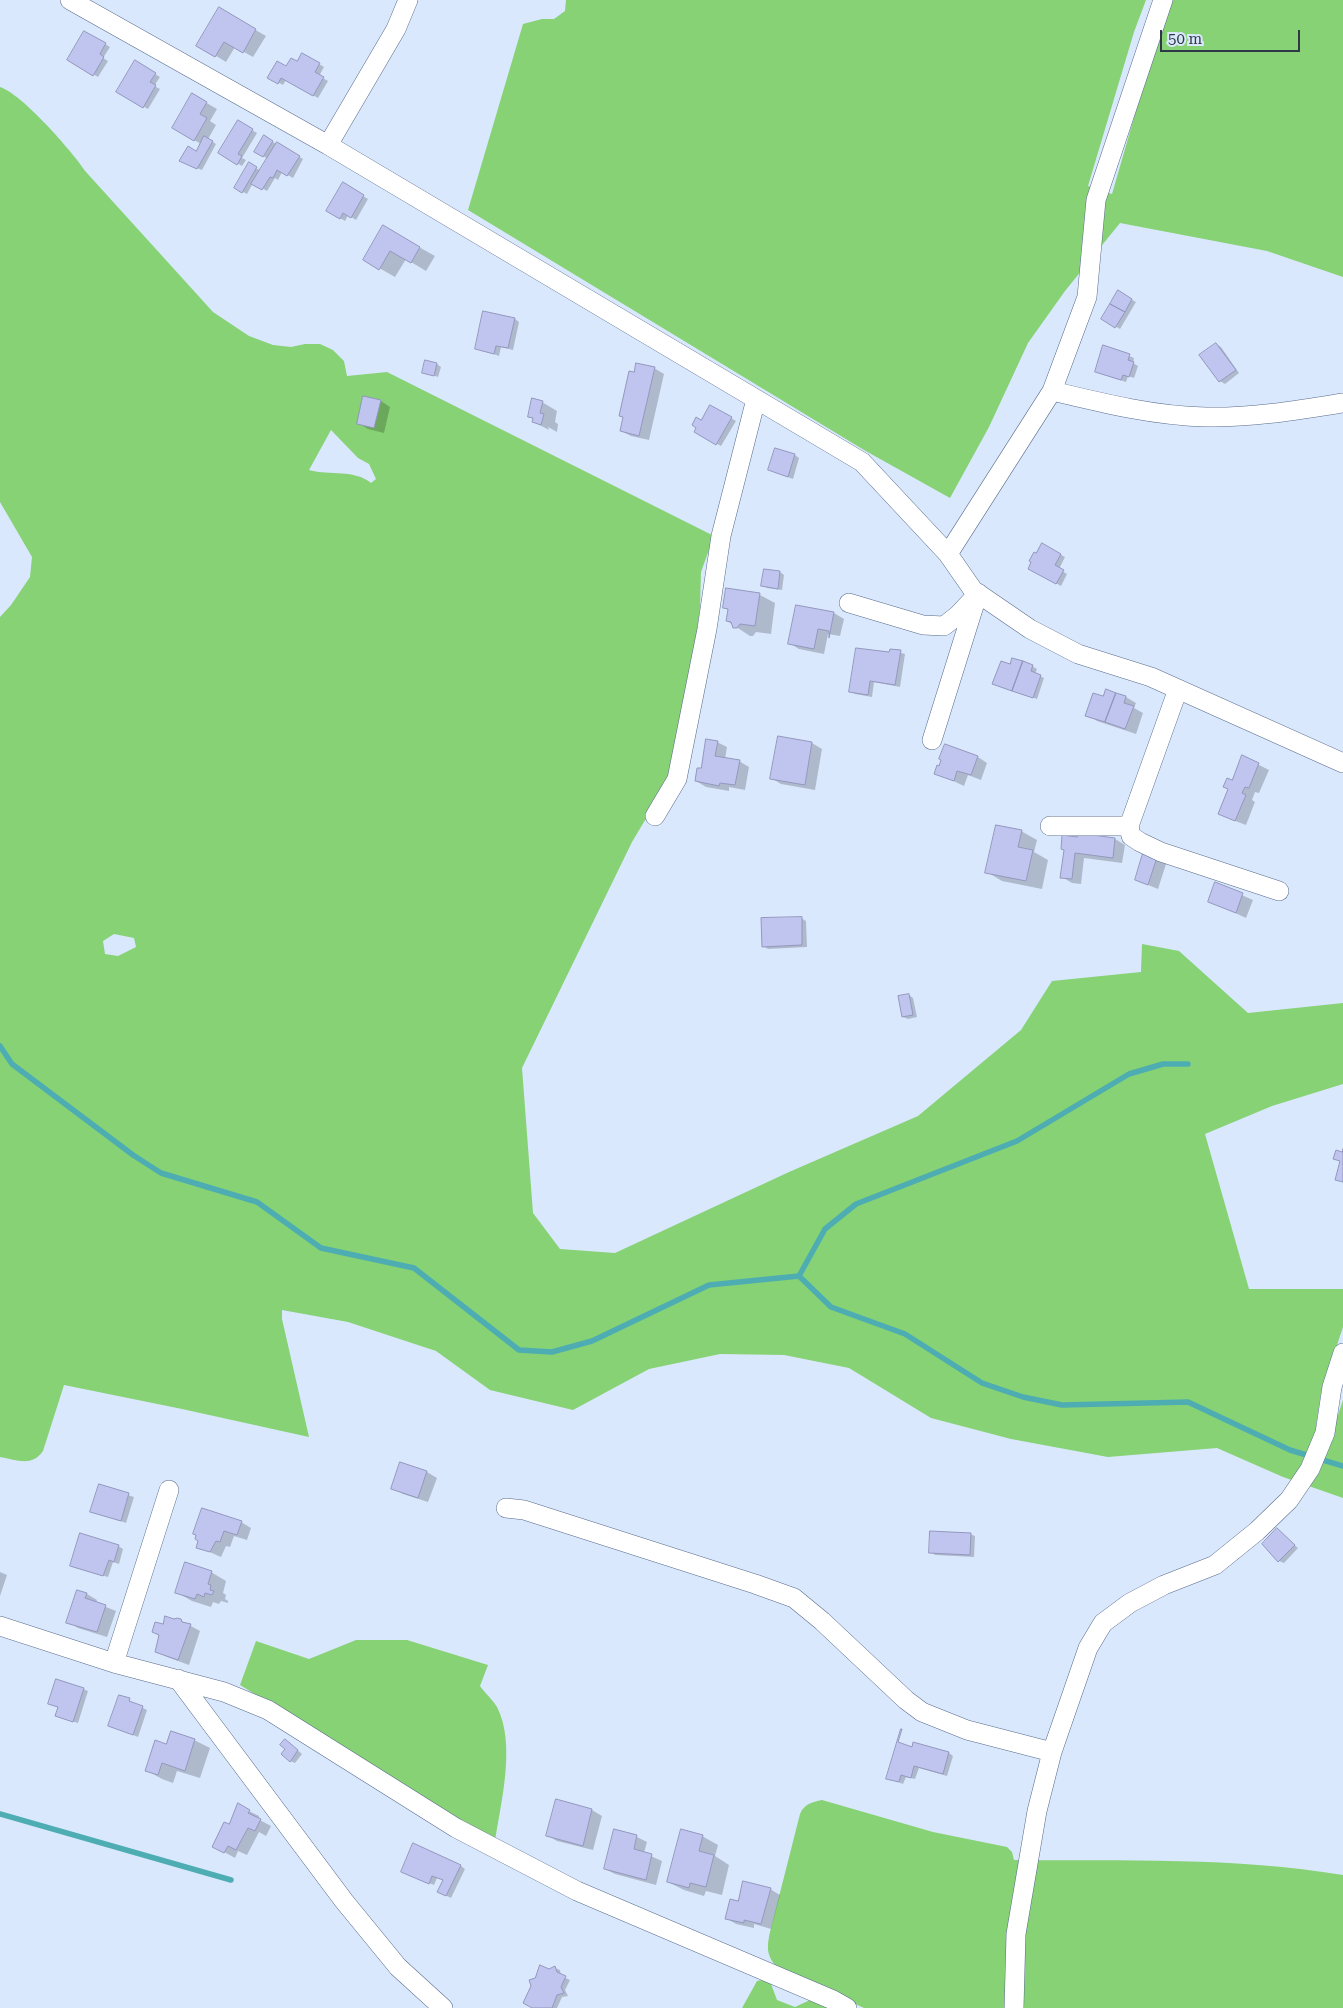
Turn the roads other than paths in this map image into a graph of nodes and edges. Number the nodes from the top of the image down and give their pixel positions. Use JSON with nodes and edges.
{"nodes":[{"id":1,"x":70,"y":0,"type":"edge"},
{"id":2,"x":408,"y":0,"type":"edge"},
{"id":3,"x":1163,"y":0,"type":"edge"},
{"id":4,"x":328,"y":145,"type":"junction"},
{"id":5,"x":1052,"y":391,"type":"junction"},
{"id":6,"x":756,"y":399,"type":"junction"},
{"id":7,"x":1343,"y":402,"type":"edge"},
{"id":8,"x":948,"y":554,"type":"junction"},
{"id":9,"x":978,"y":593,"type":"junction"},
{"id":10,"x":849,"y":603,"type":"dead end"},
{"id":11,"x":1178,"y":689,"type":"junction"},
{"id":12,"x":932,"y":740,"type":"dead end"},
{"id":13,"x":1343,"y":763,"type":"edge"},
{"id":14,"x":656,"y":816,"type":"dead end"},
{"id":15,"x":1050,"y":826,"type":"dead end"},
{"id":16,"x":1129,"y":826,"type":"junction"},
{"id":17,"x":1279,"y":891,"type":"dead end"},
{"id":18,"x":1343,"y":1353,"type":"edge"},
{"id":19,"x":170,"y":1490,"type":"dead end"},
{"id":20,"x":506,"y":1508,"type":"dead end"},
{"id":21,"x":0,"y":1626,"type":"edge"},
{"id":22,"x":114,"y":1663,"type":"junction"},
{"id":23,"x":178,"y":1679,"type":"junction"},
{"id":24,"x":1052,"y":1752,"type":"junction"},
{"id":25,"x":442,"y":2008,"type":"edge"},
{"id":26,"x":847,"y":2008,"type":"edge"},
{"id":27,"x":1014,"y":2008,"type":"edge"}],
"edges":[{"from":1,"to":4,"type":"street"},
{"from":2,"to":4,"type":"street"},
{"from":3,"to":5,"type":"street"},
{"from":4,"to":6,"type":"street"},
{"from":5,"to":7,"type":"street"},
{"from":5,"to":8,"type":"street"},
{"from":6,"to":8,"type":"street"},
{"from":6,"to":14,"type":"street"},
{"from":8,"to":9,"type":"street"},
{"from":9,"to":10,"type":"street"},
{"from":9,"to":11,"type":"street"},
{"from":9,"to":12,"type":"street"},
{"from":11,"to":13,"type":"street"},
{"from":11,"to":16,"type":"street"},
{"from":15,"to":16,"type":"street"},
{"from":16,"to":17,"type":"street"},
{"from":18,"to":24,"type":"street"},
{"from":19,"to":22,"type":"street"},
{"from":20,"to":24,"type":"street"},
{"from":21,"to":22,"type":"street"},
{"from":22,"to":23,"type":"street"},
{"from":23,"to":25,"type":"street"},
{"from":23,"to":26,"type":"street"},
{"from":24,"to":27,"type":"street"}]}
